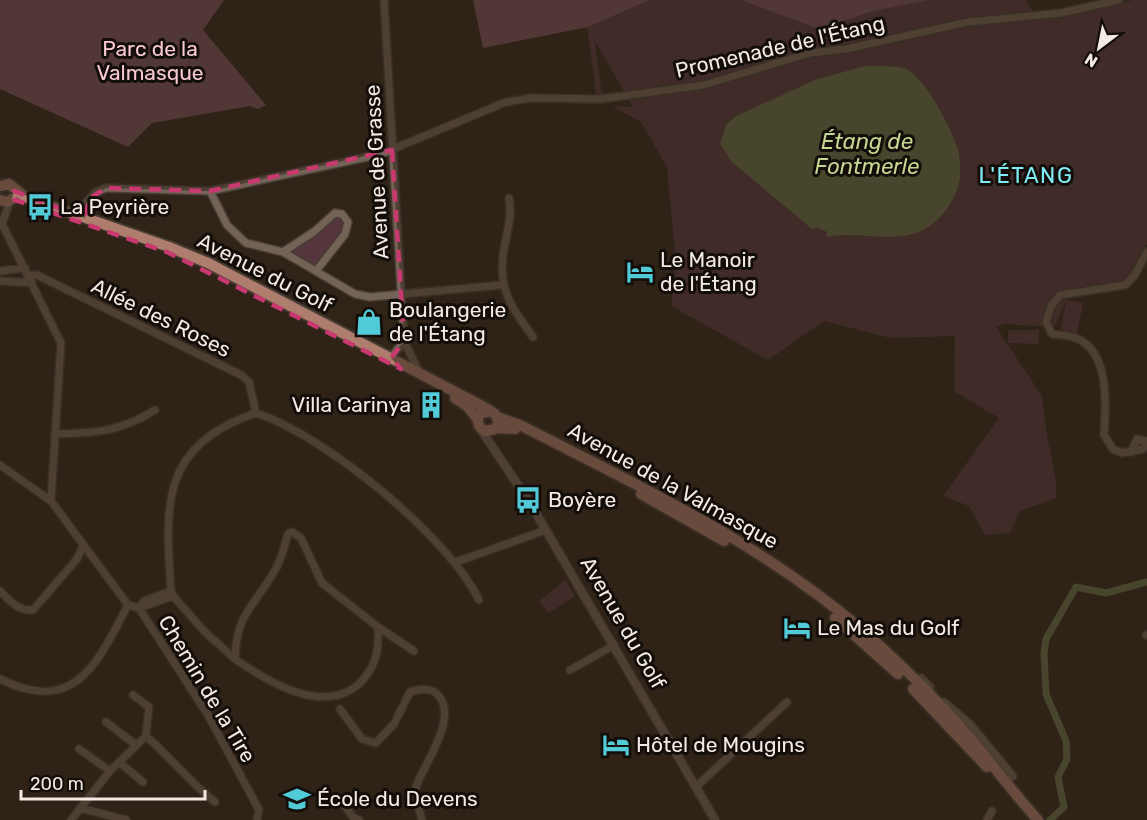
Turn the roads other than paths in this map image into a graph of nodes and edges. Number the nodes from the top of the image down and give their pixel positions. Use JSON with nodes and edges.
{"nodes":[{"id":1,"x":384,"y":0,"type":"edge"},
{"id":2,"x":1119,"y":0,"type":"edge"},
{"id":3,"x":392,"y":150,"type":"junction"},
{"id":4,"x":0,"y":186,"type":"edge"},
{"id":5,"x":210,"y":191,"type":"junction"},
{"id":6,"x":9,"y":198,"type":"edge"},
{"id":7,"x":509,"y":198,"type":"dead end"},
{"id":8,"x":89,"y":199,"type":"junction"},
{"id":9,"x":75,"y":214,"type":"junction"},
{"id":10,"x":88,"y":219,"type":"junction"},
{"id":11,"x":1,"y":224,"type":"edge"},
{"id":12,"x":283,"y":252,"type":"junction"},
{"id":13,"x":1147,"y":252,"type":"edge"},
{"id":14,"x":0,"y":271,"type":"edge"},
{"id":15,"x":316,"y":271,"type":"junction"},
{"id":16,"x":28,"y":275,"type":"junction"},
{"id":17,"x":0,"y":281,"type":"edge"},
{"id":18,"x":502,"y":285,"type":"junction"},
{"id":19,"x":401,"y":295,"type":"junction"},
{"id":20,"x":533,"y":337,"type":"dead end"},
{"id":21,"x":404,"y":341,"type":"junction"},
{"id":22,"x":392,"y":358,"type":"junction"},
{"id":23,"x":401,"y":369,"type":"junction"},
{"id":24,"x":418,"y":372,"type":"junction"},
{"id":25,"x":155,"y":410,"type":"dead end"},
{"id":26,"x":256,"y":413,"type":"junction"},
{"id":27,"x":495,"y":421,"type":"junction"},
{"id":28,"x":478,"y":424,"type":"junction"},
{"id":29,"x":55,"y":434,"type":"junction"},
{"id":30,"x":494,"y":447,"type":"junction"},
{"id":31,"x":1131,"y":452,"type":"dead end"},
{"id":32,"x":0,"y":465,"type":"edge"},
{"id":33,"x":51,"y":501,"type":"junction"},
{"id":34,"x":546,"y":530,"type":"junction"},
{"id":35,"x":83,"y":546,"type":"junction"},
{"id":36,"x":456,"y":562,"type":"junction"},
{"id":37,"x":0,"y":591,"type":"edge"},
{"id":38,"x":172,"y":594,"type":"junction"},
{"id":39,"x":479,"y":600,"type":"dead end"},
{"id":40,"x":128,"y":606,"type":"junction"},
{"id":41,"x":139,"y":608,"type":"junction"},
{"id":42,"x":378,"y":627,"type":"junction"},
{"id":43,"x":614,"y":645,"type":"junction"},
{"id":44,"x":414,"y":651,"type":"dead end"},
{"id":45,"x":235,"y":659,"type":"junction"},
{"id":46,"x":570,"y":670,"type":"dead end"},
{"id":47,"x":921,"y":678,"type":"dead end"},
{"id":48,"x":0,"y":680,"type":"edge"},
{"id":49,"x":133,"y":695,"type":"dead end"},
{"id":50,"x":787,"y":702,"type":"dead end"},
{"id":51,"x":340,"y":709,"type":"dead end"},
{"id":52,"x":106,"y":722,"type":"dead end"},
{"id":53,"x":146,"y":736,"type":"junction"},
{"id":54,"x":136,"y":745,"type":"junction"},
{"id":55,"x":79,"y":748,"type":"dead end"},
{"id":56,"x":120,"y":762,"type":"junction"},
{"id":57,"x":110,"y":771,"type":"junction"},
{"id":58,"x":1003,"y":781,"type":"junction"},
{"id":59,"x":143,"y":782,"type":"dead end"},
{"id":60,"x":696,"y":787,"type":"junction"},
{"id":61,"x":339,"y":798,"type":"dead end"},
{"id":62,"x":215,"y":802,"type":"dead end"},
{"id":63,"x":80,"y":808,"type":"junction"},
{"id":64,"x":992,"y":812,"type":"dead end"},
{"id":65,"x":71,"y":820,"type":"edge"},
{"id":66,"x":126,"y":820,"type":"edge"},
{"id":67,"x":257,"y":820,"type":"edge"},
{"id":68,"x":359,"y":820,"type":"edge"},
{"id":69,"x":422,"y":820,"type":"edge"},
{"id":70,"x":715,"y":820,"type":"edge"},
{"id":71,"x":987,"y":820,"type":"edge"},
{"id":72,"x":1038,"y":820,"type":"edge"}],
"edges":[{"from":1,"to":3,"type":"street","name":"Avenue de Grasse"},
{"from":2,"to":3,"type":"street","name":"Promenade de l'Étang"},
{"from":3,"to":5,"type":"street","name":"Promenade de l'Étang"},
{"from":3,"to":19,"type":"street","name":"Avenue de Grasse"},
{"from":4,"to":6,"type":"main road"},
{"from":5,"to":8,"type":"street","name":"Promenade de l'Étang"},
{"from":5,"to":12,"type":"street"},
{"from":6,"to":9,"type":"main road","name":"Avenue du Golf"},
{"from":6,"to":11,"type":"street"},
{"from":6,"to":23,"type":"main road","name":"Avenue du Golf"},
{"from":7,"to":18,"type":"street"},
{"from":8,"to":9,"type":"street","name":"Promenade de l'Étang"},
{"from":8,"to":10,"type":"street"},
{"from":9,"to":10,"type":"main road","name":"Avenue du Golf"},
{"from":10,"to":22,"type":"main road","name":"Avenue du Golf"},
{"from":11,"to":16,"type":"street"},
{"from":12,"to":15,"type":"street"},
{"from":12,"to":15,"type":"street"},
{"from":13,"to":31,"type":"street"},
{"from":14,"to":16,"type":"street"},
{"from":15,"to":19,"type":"street"},
{"from":16,"to":17,"type":"street"},
{"from":16,"to":26,"type":"street","name":"Allée des Roses"},
{"from":16,"to":29,"type":"street"},
{"from":18,"to":19,"type":"street"},
{"from":18,"to":20,"type":"street"},
{"from":19,"to":21,"type":"street","name":"Avenue de Grasse"},
{"from":21,"to":22,"type":"street"},
{"from":21,"to":24,"type":"street","name":"Avenue de Grasse"},
{"from":22,"to":23,"type":"main road"},
{"from":22,"to":24,"type":"main road","name":"Avenue du Golf"},
{"from":23,"to":28,"type":"main road","name":"Avenue du Golf"},
{"from":24,"to":27,"type":"main road","name":"Avenue du Golf"},
{"from":25,"to":29,"type":"street"},
{"from":26,"to":36,"type":"street"},
{"from":26,"to":38,"type":"street"},
{"from":27,"to":28,"type":"main road"},
{"from":27,"to":28,"type":"main road"},
{"from":27,"to":30,"type":"street"},
{"from":27,"to":58,"type":"main road","name":"Avenue de la Valmasque"},
{"from":28,"to":30,"type":"street","name":"Avenue du Golf"},
{"from":29,"to":33,"type":"street"},
{"from":30,"to":34,"type":"street","name":"Avenue du Golf"},
{"from":32,"to":33,"type":"street","name":"Chemin de la Tire"},
{"from":33,"to":35,"type":"street","name":"Chemin de la Tire"},
{"from":34,"to":36,"type":"street"},
{"from":34,"to":43,"type":"street","name":"Avenue du Golf"},
{"from":35,"to":37,"type":"street"},
{"from":35,"to":40,"type":"street","name":"Chemin de la Tire"},
{"from":36,"to":39,"type":"street"},
{"from":38,"to":41,"type":"street"},
{"from":38,"to":45,"type":"street"},
{"from":40,"to":41,"type":"street","name":"Chemin de la Tire"},
{"from":40,"to":48,"type":"street"},
{"from":41,"to":67,"type":"street","name":"Chemin de la Tire"},
{"from":42,"to":44,"type":"street"},
{"from":42,"to":45,"type":"street"},
{"from":42,"to":45,"type":"street"},
{"from":43,"to":46,"type":"street"},
{"from":43,"to":60,"type":"street","name":"Avenue du Golf"},
{"from":47,"to":58,"type":"street"},
{"from":49,"to":53,"type":"street"},
{"from":50,"to":60,"type":"street"},
{"from":51,"to":69,"type":"street"},
{"from":52,"to":54,"type":"street"},
{"from":53,"to":54,"type":"street"},
{"from":53,"to":62,"type":"street"},
{"from":54,"to":56,"type":"street"},
{"from":55,"to":57,"type":"street"},
{"from":56,"to":57,"type":"street"},
{"from":56,"to":59,"type":"street"},
{"from":57,"to":63,"type":"street"},
{"from":58,"to":72,"type":"main road","name":"Avenue de la Valmasque"},
{"from":60,"to":70,"type":"street","name":"Avenue du Golf"},
{"from":61,"to":68,"type":"street"},
{"from":63,"to":65,"type":"street"},
{"from":63,"to":66,"type":"street"},
{"from":64,"to":71,"type":"street"}]}
